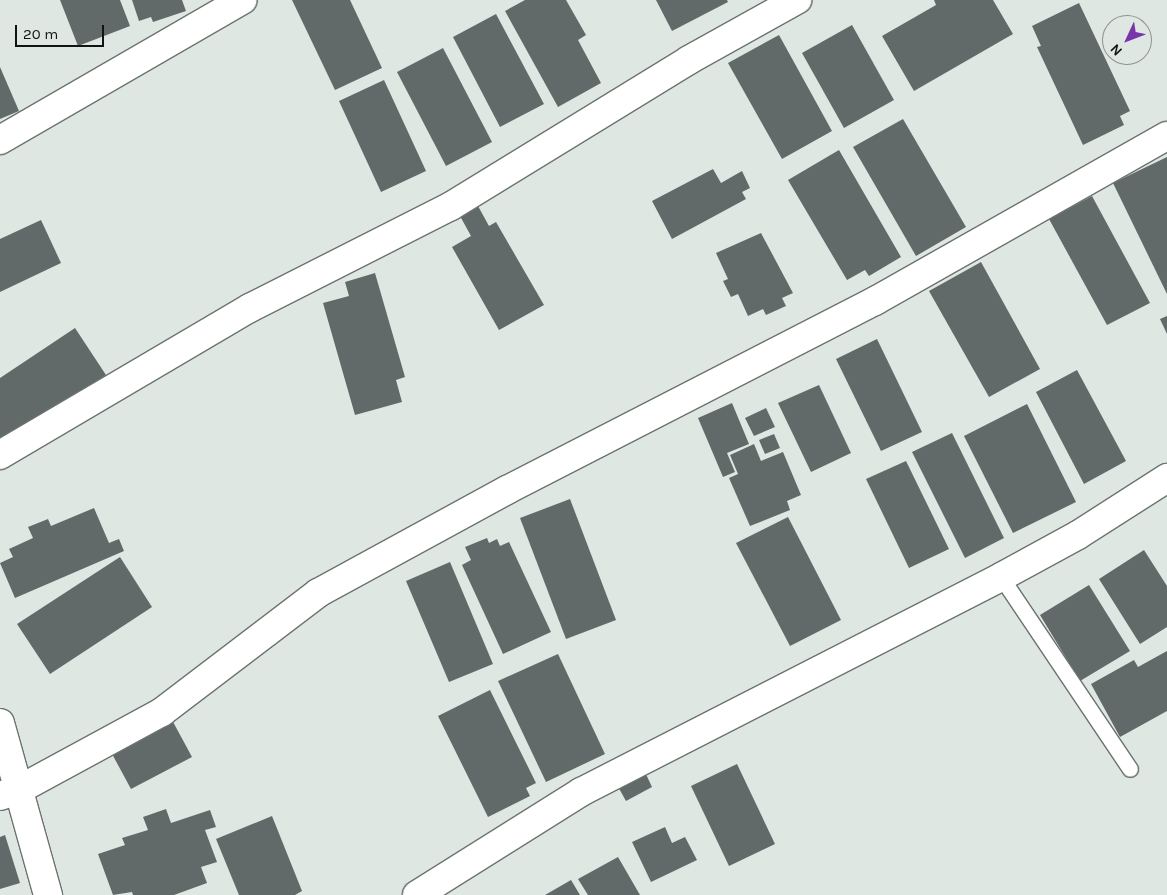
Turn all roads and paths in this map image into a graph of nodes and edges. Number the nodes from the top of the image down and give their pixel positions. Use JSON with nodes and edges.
{"nodes":[{"id":1,"x":242,"y":0,"type":"edge"},
{"id":2,"x":797,"y":0,"type":"edge"},
{"id":3,"x":1167,"y":136,"type":"edge"},
{"id":4,"x":0,"y":140,"type":"edge"},
{"id":5,"x":0,"y":455,"type":"edge"},
{"id":6,"x":1167,"y":478,"type":"edge"},
{"id":7,"x":1001,"y":577,"type":"junction"},
{"id":8,"x":0,"y":723,"type":"edge"},
{"id":9,"x":1130,"y":769,"type":"dead end"},
{"id":10,"x":10,"y":792,"type":"edge"},
{"id":11,"x":48,"y":895,"type":"edge"},
{"id":12,"x":417,"y":895,"type":"edge"}],
"edges":[{"from":1,"to":4,"type":"street"},
{"from":2,"to":5,"type":"street"},
{"from":3,"to":10,"type":"street"},
{"from":6,"to":7,"type":"street"},
{"from":7,"to":9,"type":"lane"},
{"from":7,"to":12,"type":"street"},
{"from":8,"to":10,"type":"street"},
{"from":10,"to":11,"type":"street"}]}
